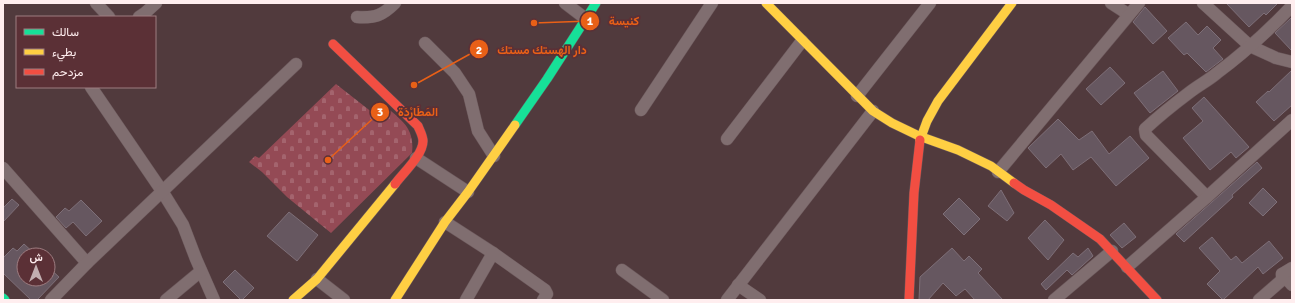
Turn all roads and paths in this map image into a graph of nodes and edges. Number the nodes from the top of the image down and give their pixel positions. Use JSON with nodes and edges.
{"nodes":[{"id":1,"x":96,"y":3,"type":"edge"},
{"id":2,"x":156,"y":3,"type":"edge"},
{"id":3,"x":395,"y":3,"type":"edge"},
{"id":4,"x":565,"y":3,"type":"edge"},
{"id":5,"x":596,"y":3,"type":"edge"},
{"id":6,"x":712,"y":3,"type":"edge"},
{"id":7,"x":766,"y":3,"type":"edge"},
{"id":8,"x":930,"y":3,"type":"edge"},
{"id":9,"x":1012,"y":3,"type":"edge"},
{"id":10,"x":1112,"y":3,"type":"edge"},
{"id":11,"x":1139,"y":3,"type":"edge"},
{"id":12,"x":1203,"y":3,"type":"edge"},
{"id":13,"x":1292,"y":6,"type":"edge"},
{"id":14,"x":1128,"y":14,"type":"junction"},
{"id":15,"x":108,"y":16,"type":"edge"},
{"id":16,"x":140,"y":16,"type":"edge"},
{"id":17,"x":357,"y":17,"type":"dead end"},
{"id":18,"x":586,"y":19,"type":"junction"},
{"id":19,"x":802,"y":41,"type":"junction"},
{"id":20,"x":425,"y":43,"type":"dead end"},
{"id":21,"x":333,"y":44,"type":"dead end"},
{"id":22,"x":1250,"y":46,"type":"junction"},
{"id":23,"x":1292,"y":62,"type":"edge"},
{"id":24,"x":296,"y":64,"type":"dead end"},
{"id":25,"x":92,"y":88,"type":"edge"},
{"id":26,"x":857,"y":96,"type":"junction"},
{"id":27,"x":641,"y":110,"type":"dead end"},
{"id":28,"x":873,"y":111,"type":"junction"},
{"id":29,"x":1292,"y":120,"type":"edge"},
{"id":30,"x":921,"y":136,"type":"junction"},
{"id":31,"x":727,"y":139,"type":"dead end"},
{"id":32,"x":494,"y":156,"type":"junction"},
{"id":33,"x":416,"y":158,"type":"junction"},
{"id":34,"x":3,"y":168,"type":"edge"},
{"id":35,"x":998,"y":172,"type":"junction"},
{"id":36,"x":162,"y":191,"type":"junction"},
{"id":37,"x":468,"y":192,"type":"junction"},
{"id":38,"x":1207,"y":197,"type":"junction"},
{"id":39,"x":445,"y":222,"type":"junction"},
{"id":40,"x":1112,"y":251,"type":"junction"},
{"id":41,"x":493,"y":253,"type":"junction"},
{"id":42,"x":87,"y":263,"type":"junction"},
{"id":43,"x":1127,"y":267,"type":"junction"},
{"id":44,"x":622,"y":270,"type":"dead end"},
{"id":45,"x":201,"y":271,"type":"junction"},
{"id":46,"x":1287,"y":271,"type":"edge"},
{"id":47,"x":317,"y":279,"type":"junction"},
{"id":48,"x":738,"y":284,"type":"junction"},
{"id":49,"x":1292,"y":285,"type":"edge"},
{"id":50,"x":51,"y":300,"type":"edge"},
{"id":51,"x":166,"y":300,"type":"edge"},
{"id":52,"x":214,"y":300,"type":"edge"},
{"id":53,"x":293,"y":300,"type":"edge"},
{"id":54,"x":344,"y":300,"type":"edge"},
{"id":55,"x":395,"y":300,"type":"edge"},
{"id":56,"x":466,"y":300,"type":"edge"},
{"id":57,"x":543,"y":300,"type":"edge"},
{"id":58,"x":663,"y":300,"type":"edge"},
{"id":59,"x":727,"y":300,"type":"edge"},
{"id":60,"x":760,"y":300,"type":"edge"},
{"id":61,"x":909,"y":300,"type":"edge"},
{"id":62,"x":1054,"y":300,"type":"edge"},
{"id":63,"x":1157,"y":300,"type":"edge"},
{"id":64,"x":1259,"y":300,"type":"edge"}],
"edges":[{"from":1,"to":15,"type":"street"},
{"from":2,"to":16,"type":"street"},
{"from":3,"to":17,"type":"street"},
{"from":4,"to":18,"type":"street"},
{"from":5,"to":18,"type":"street"},
{"from":6,"to":27,"type":"street"},
{"from":7,"to":19,"type":"street"},
{"from":8,"to":26,"type":"street"},
{"from":9,"to":30,"type":"street"},
{"from":10,"to":14,"type":"street"},
{"from":11,"to":14,"type":"street"},
{"from":12,"to":22,"type":"street"},
{"from":13,"to":22,"type":"street"},
{"from":14,"to":35,"type":"street"},
{"from":18,"to":32,"type":"street"},
{"from":19,"to":26,"type":"street"},
{"from":19,"to":31,"type":"street"},
{"from":20,"to":32,"type":"street"},
{"from":21,"to":33,"type":"street"},
{"from":22,"to":23,"type":"street"},
{"from":22,"to":38,"type":"street"},
{"from":24,"to":36,"type":"street"},
{"from":25,"to":36,"type":"street"},
{"from":26,"to":28,"type":"street"},
{"from":28,"to":30,"type":"street"},
{"from":28,"to":48,"type":"street"},
{"from":29,"to":38,"type":"street"},
{"from":30,"to":35,"type":"street"},
{"from":30,"to":61,"type":"street"},
{"from":32,"to":37,"type":"street"},
{"from":33,"to":37,"type":"street"},
{"from":33,"to":47,"type":"street"},
{"from":34,"to":42,"type":"street"},
{"from":35,"to":40,"type":"street"},
{"from":36,"to":42,"type":"street"},
{"from":36,"to":45,"type":"street"},
{"from":37,"to":39,"type":"street"},
{"from":38,"to":43,"type":"street"},
{"from":39,"to":41,"type":"street"},
{"from":39,"to":55,"type":"street"},
{"from":40,"to":43,"type":"street"},
{"from":40,"to":62,"type":"street"},
{"from":41,"to":56,"type":"street"},
{"from":41,"to":57,"type":"street"},
{"from":42,"to":50,"type":"street"},
{"from":43,"to":63,"type":"street"},
{"from":44,"to":58,"type":"street"},
{"from":45,"to":51,"type":"street"},
{"from":45,"to":52,"type":"street"},
{"from":46,"to":49,"type":"street"},
{"from":46,"to":64,"type":"street"},
{"from":47,"to":53,"type":"street"},
{"from":47,"to":54,"type":"street"},
{"from":48,"to":59,"type":"street"},
{"from":48,"to":60,"type":"street"}]}
